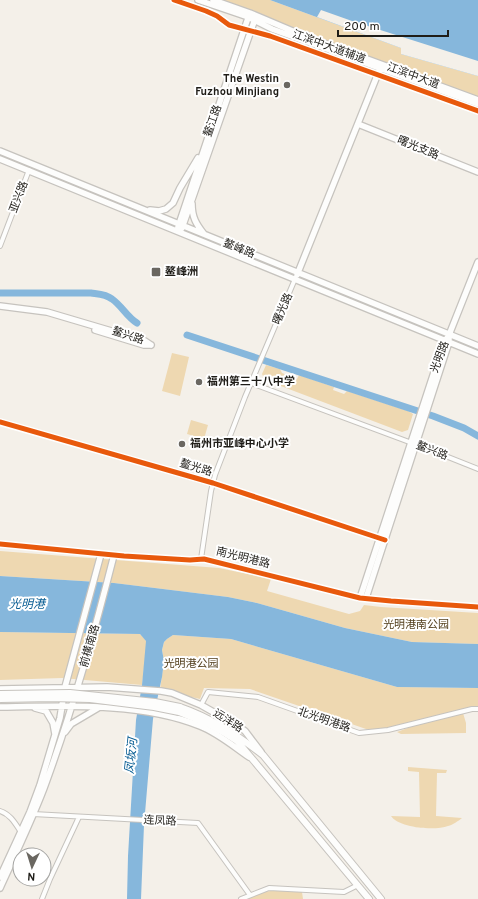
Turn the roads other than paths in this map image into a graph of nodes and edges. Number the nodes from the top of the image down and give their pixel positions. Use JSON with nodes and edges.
{"nodes":[{"id":1,"x":174,"y":0,"type":"edge"},
{"id":2,"x":198,"y":0,"type":"edge"},
{"id":3,"x":213,"y":0,"type":"edge"},
{"id":4,"x":249,"y":15,"type":"junction"},
{"id":5,"x":255,"y":18,"type":"junction"},
{"id":6,"x":248,"y":29,"type":"junction"},
{"id":7,"x":381,"y":66,"type":"junction"},
{"id":8,"x":377,"y":75,"type":"junction"},
{"id":9,"x":478,"y":100,"type":"edge"},
{"id":10,"x":478,"y":104,"type":"edge"},
{"id":11,"x":478,"y":111,"type":"edge"},
{"id":12,"x":358,"y":124,"type":"junction"},
{"id":13,"x":204,"y":149,"type":"junction"},
{"id":14,"x":0,"y":151,"type":"edge"},
{"id":15,"x":0,"y":159,"type":"edge"},
{"id":16,"x":29,"y":170,"type":"junction"},
{"id":17,"x":478,"y":172,"type":"edge"},
{"id":18,"x":192,"y":199,"type":"junction"},
{"id":19,"x":146,"y":210,"type":"junction"},
{"id":20,"x":181,"y":225,"type":"junction"},
{"id":21,"x":179,"y":231,"type":"junction"},
{"id":22,"x":204,"y":234,"type":"junction"},
{"id":23,"x":0,"y":246,"type":"edge"},
{"id":24,"x":478,"y":262,"type":"edge"},
{"id":25,"x":298,"y":273,"type":"junction"},
{"id":26,"x":295,"y":279,"type":"junction"},
{"id":27,"x":0,"y":306,"type":"edge"},
{"id":28,"x":0,"y":310,"type":"edge"},
{"id":29,"x":450,"y":335,"type":"junction"},
{"id":30,"x":447,"y":341,"type":"junction"},
{"id":31,"x":478,"y":346,"type":"edge"},
{"id":32,"x":478,"y":354,"type":"edge"},
{"id":33,"x":251,"y":383,"type":"junction"},
{"id":34,"x":0,"y":422,"type":"edge"},
{"id":35,"x":414,"y":444,"type":"junction"},
{"id":36,"x":478,"y":469,"type":"edge"},
{"id":37,"x":213,"y":483,"type":"junction"},
{"id":38,"x":382,"y":539,"type":"junction"},
{"id":39,"x":0,"y":544,"type":"edge"},
{"id":40,"x":101,"y":554,"type":"junction"},
{"id":41,"x":114,"y":555,"type":"junction"},
{"id":42,"x":201,"y":558,"type":"junction"},
{"id":43,"x":363,"y":598,"type":"junction"},
{"id":44,"x":478,"y":607,"type":"edge"},
{"id":45,"x":78,"y":687,"type":"junction"},
{"id":46,"x":66,"y":688,"type":"junction"},
{"id":47,"x":0,"y":689,"type":"edge"},
{"id":48,"x":0,"y":694,"type":"edge"},
{"id":49,"x":0,"y":699,"type":"edge"},
{"id":50,"x":201,"y":705,"type":"junction"},
{"id":51,"x":63,"y":706,"type":"junction"},
{"id":52,"x":72,"y":706,"type":"junction"},
{"id":53,"x":0,"y":707,"type":"edge"},
{"id":54,"x":31,"y":707,"type":"junction"},
{"id":55,"x":99,"y":708,"type":"junction"},
{"id":56,"x":478,"y":709,"type":"edge"},
{"id":57,"x":180,"y":710,"type":"junction"},
{"id":58,"x":55,"y":734,"type":"junction"},
{"id":59,"x":62,"y":736,"type":"junction"},
{"id":60,"x":263,"y":755,"type":"junction"},
{"id":61,"x":254,"y":761,"type":"junction"},
{"id":62,"x":0,"y":811,"type":"edge"},
{"id":63,"x":33,"y":814,"type":"junction"},
{"id":64,"x":79,"y":817,"type":"junction"},
{"id":65,"x":21,"y":832,"type":"junction"},
{"id":66,"x":0,"y":877,"type":"edge"},
{"id":67,"x":358,"y":885,"type":"junction"},
{"id":68,"x":0,"y":888,"type":"edge"},
{"id":69,"x":250,"y":895,"type":"junction"},
{"id":70,"x":42,"y":899,"type":"edge"},
{"id":71,"x":241,"y":899,"type":"edge"},
{"id":72,"x":369,"y":899,"type":"edge"},
{"id":73,"x":381,"y":899,"type":"edge"}],
"edges":[{"from":1,"to":6,"type":"street","name":"江滨中大道辅道"},
{"from":2,"to":4,"type":"main road","name":"江滨中大道"},
{"from":3,"to":4,"type":"main road","name":"江滨中大道"},
{"from":4,"to":5,"type":"main road","name":"江滨中大道"},
{"from":4,"to":6,"type":"main road","name":"鳌江路"},
{"from":5,"to":6,"type":"main road","name":"鳌江路"},
{"from":5,"to":7,"type":"main road","name":"江滨中大道"},
{"from":6,"to":8,"type":"street","name":"江滨中大道辅道"},
{"from":6,"to":13,"type":"main road","name":"鳌江路"},
{"from":6,"to":18,"type":"main road","name":"鳌江路"},
{"from":7,"to":8,"type":"main road","name":"曙光路"},
{"from":7,"to":9,"type":"main road","name":"江滨中大道"},
{"from":7,"to":10,"type":"main road","name":"江滨中大道"},
{"from":8,"to":11,"type":"street","name":"江滨中大道辅道"},
{"from":8,"to":12,"type":"main road","name":"曙光路"},
{"from":12,"to":17,"type":"main road","name":"曙光支路"},
{"from":12,"to":25,"type":"main road","name":"曙光路"},
{"from":13,"to":19,"type":"main road"},
{"from":13,"to":20,"type":"main road","name":"鳌江路"},
{"from":14,"to":19,"type":"main road","name":"鳌峰路"},
{"from":15,"to":16,"type":"main road","name":"鳌峰路"},
{"from":16,"to":21,"type":"main road","name":"鳌峰路"},
{"from":16,"to":23,"type":"street","name":"亚兴路"},
{"from":18,"to":20,"type":"main road","name":"鳌江路"},
{"from":18,"to":22,"type":"main road"},
{"from":19,"to":20,"type":"main road","name":"鳌峰路"},
{"from":20,"to":21,"type":"main road","name":"鳌江路"},
{"from":20,"to":22,"type":"main road","name":"鳌峰路"},
{"from":21,"to":26,"type":"main road","name":"鳌峰路"},
{"from":22,"to":25,"type":"main road","name":"鳌峰路"},
{"from":24,"to":29,"type":"main road"},
{"from":25,"to":26,"type":"main road","name":"曙光路"},
{"from":25,"to":29,"type":"main road","name":"鳌峰路"},
{"from":26,"to":30,"type":"main road","name":"鳌峰路"},
{"from":26,"to":33,"type":"street","name":"曙光路"},
{"from":27,"to":28,"type":"main road","name":"鳌兴路"},
{"from":29,"to":30,"type":"main road","name":"光明路"},
{"from":29,"to":31,"type":"main road","name":"鳌峰路"},
{"from":30,"to":32,"type":"main road","name":"鳌峰路"},
{"from":30,"to":35,"type":"main road","name":"光明路"},
{"from":33,"to":35,"type":"street","name":"鳌兴路"},
{"from":33,"to":37,"type":"street","name":"曙光路"},
{"from":34,"to":37,"type":"street","name":"鳌光路"},
{"from":35,"to":36,"type":"street","name":"鳌兴路"},
{"from":35,"to":38,"type":"main road","name":"光明路"},
{"from":37,"to":38,"type":"street","name":"鳌光路"},
{"from":37,"to":42,"type":"street","name":"曙光路"},
{"from":38,"to":43,"type":"main road","name":"光明路"},
{"from":39,"to":40,"type":"street","name":"南光明港路"},
{"from":40,"to":41,"type":"street","name":"南光明港路"},
{"from":40,"to":46,"type":"main road","name":"前横南路"},
{"from":41,"to":42,"type":"street","name":"南光明港路"},
{"from":41,"to":45,"type":"main road","name":"前横南路"},
{"from":42,"to":43,"type":"street","name":"南光明港路"},
{"from":43,"to":44,"type":"street","name":"南光明港路"},
{"from":45,"to":46,"type":"main road","name":"远洋路"},
{"from":45,"to":50,"type":"main road","name":"远洋路"},
{"from":45,"to":52,"type":"main road","name":"前横南路"},
{"from":46,"to":47,"type":"main road","name":"远洋路"},
{"from":46,"to":51,"type":"main road","name":"前横南路"},
{"from":48,"to":57,"type":"highway","bridge":true},
{"from":49,"to":57,"type":"highway","bridge":true},
{"from":50,"to":56,"type":"street","name":"北光明港路"},
{"from":50,"to":60,"type":"main road","name":"远洋路"},
{"from":51,"to":52,"type":"main road","name":"远洋路"},
{"from":51,"to":54,"type":"main road","name":"远洋路"},
{"from":51,"to":58,"type":"main road","name":"前横南路"},
{"from":52,"to":55,"type":"main road","name":"远洋路"},
{"from":52,"to":59,"type":"main road","name":"前横南路"},
{"from":53,"to":54,"type":"main road","name":"远洋路"},
{"from":54,"to":58,"type":"main road"},
{"from":55,"to":59,"type":"main road","name":"前横南路"},
{"from":55,"to":61,"type":"main road","name":"远洋路"},
{"from":57,"to":60,"type":"highway"},
{"from":57,"to":61,"type":"highway"},
{"from":58,"to":65,"type":"main road","name":"前横南路"},
{"from":59,"to":63,"type":"main road","name":"前横南路"},
{"from":60,"to":73,"type":"highway","name":"远洋路"},
{"from":61,"to":67,"type":"highway","name":"远洋路"},
{"from":62,"to":65,"type":"street"},
{"from":63,"to":64,"type":"street","name":"连凤路"},
{"from":63,"to":68,"type":"main road","name":"前横南路"},
{"from":64,"to":69,"type":"street","name":"连凤路"},
{"from":64,"to":70,"type":"street"},
{"from":65,"to":66,"type":"main road","name":"前横南路"},
{"from":67,"to":69,"type":"street"},
{"from":67,"to":72,"type":"highway","name":"远洋路"},
{"from":69,"to":71,"type":"street"}]}
